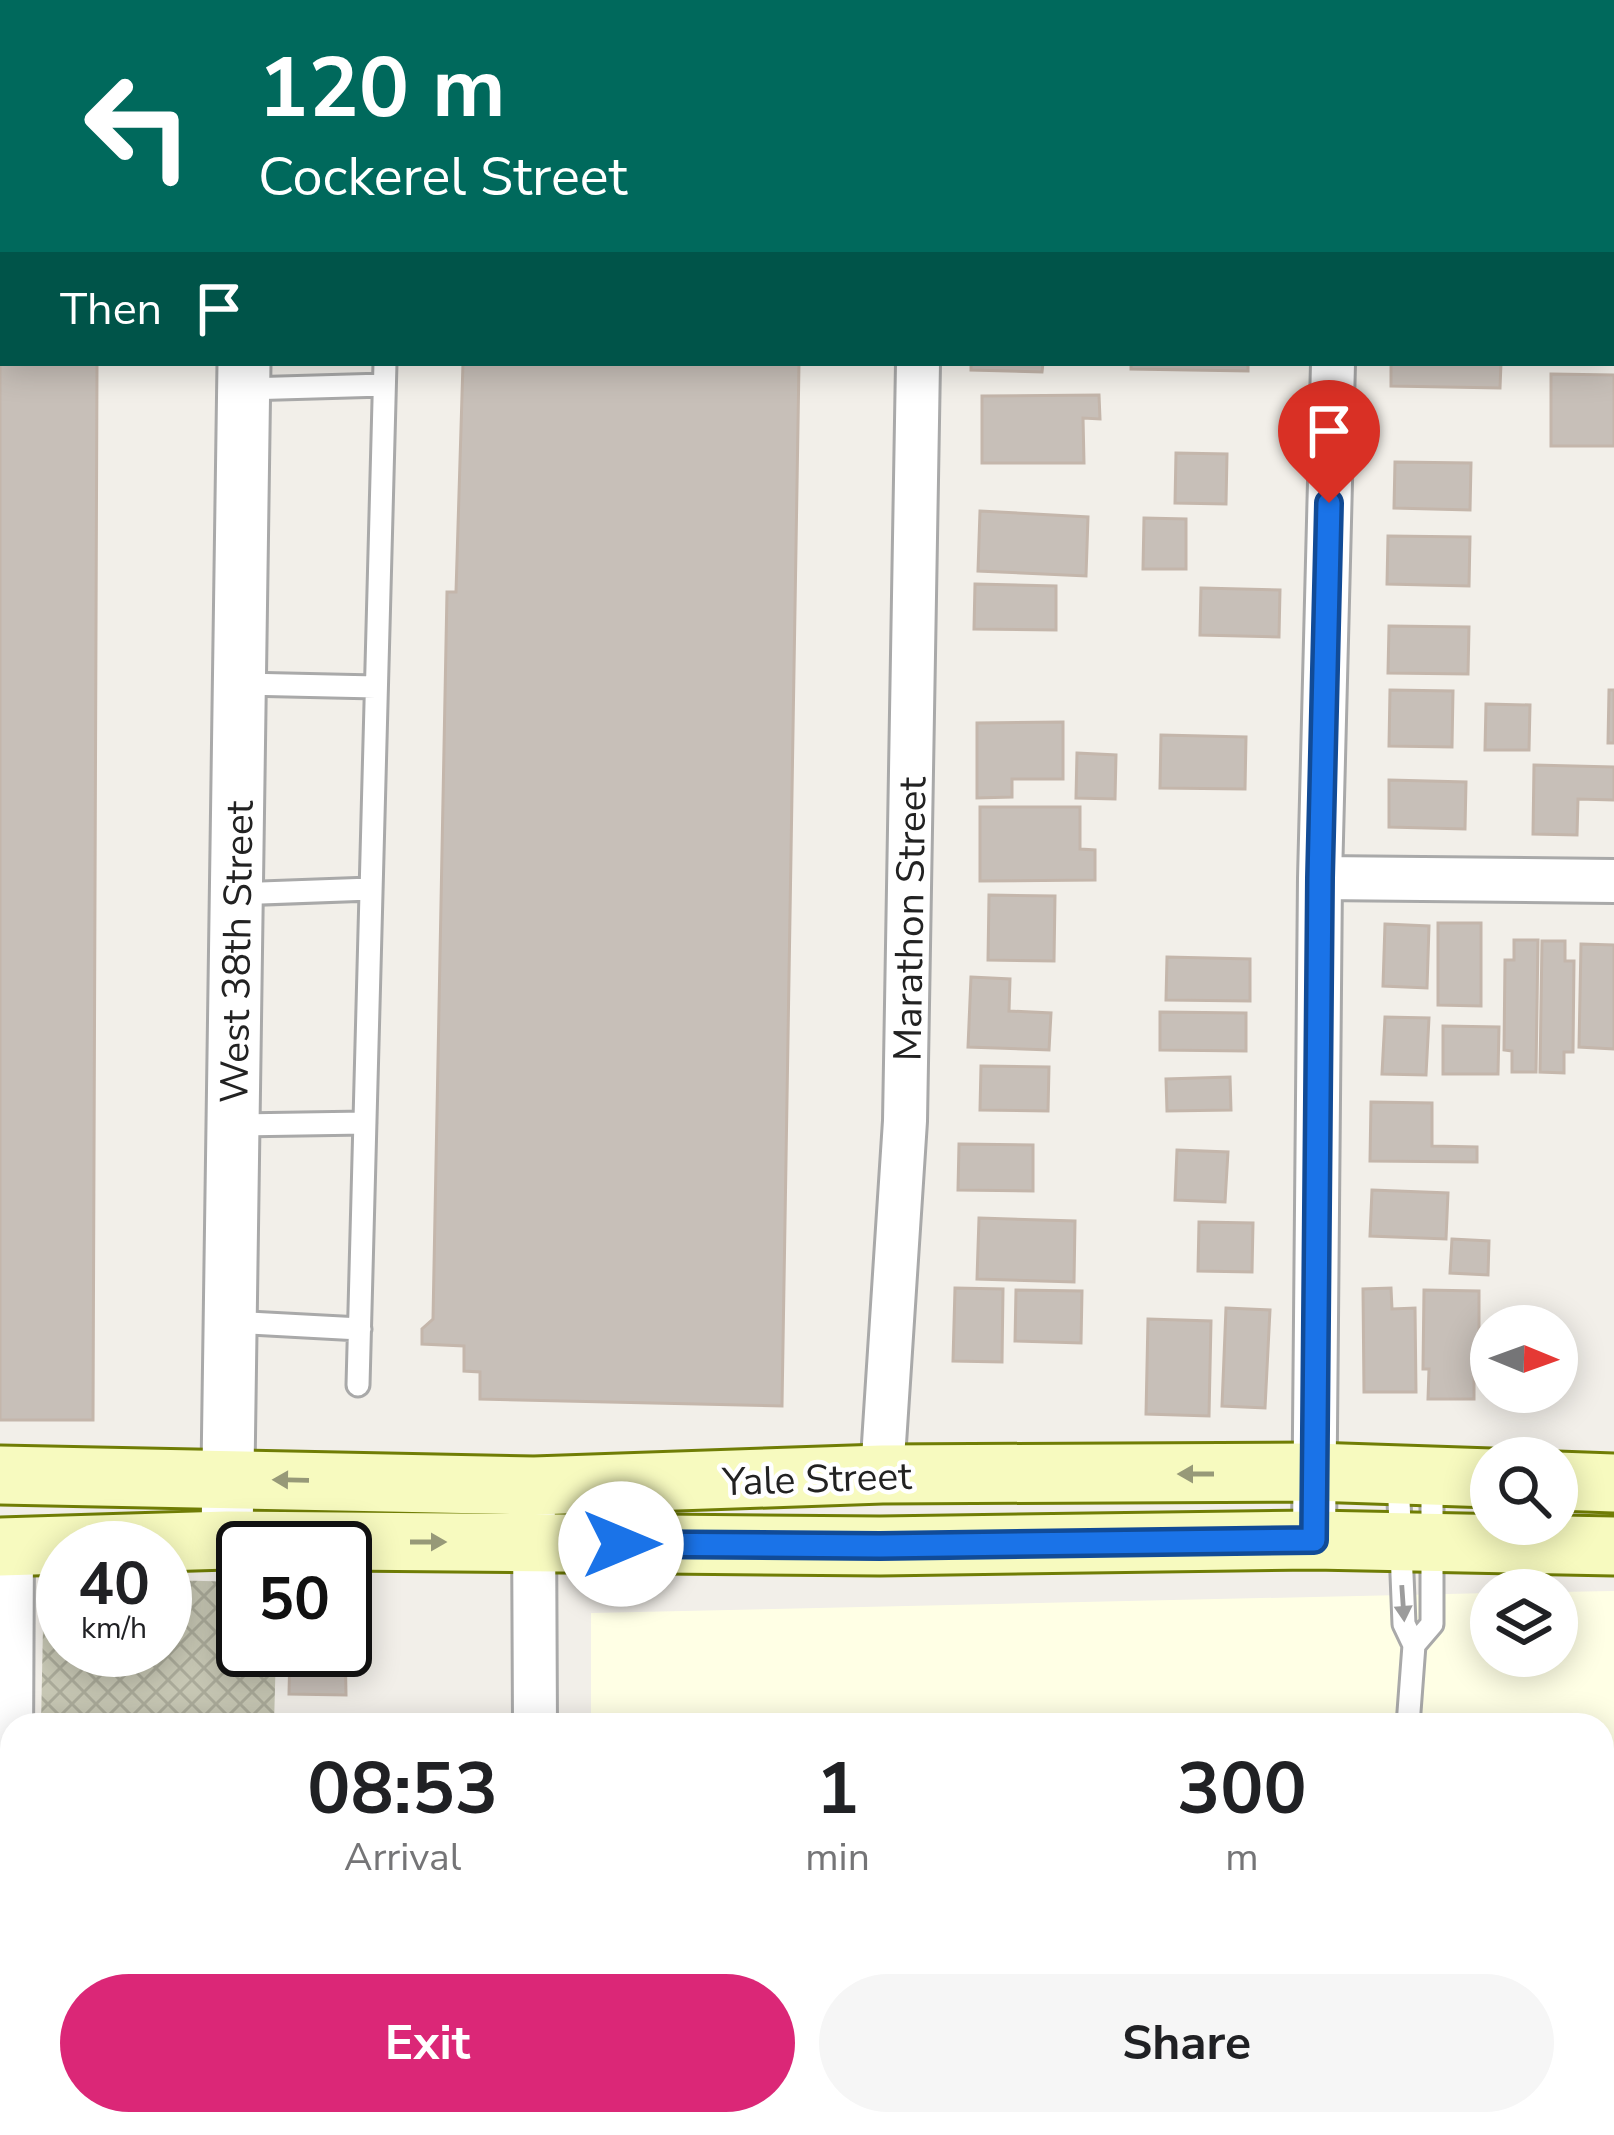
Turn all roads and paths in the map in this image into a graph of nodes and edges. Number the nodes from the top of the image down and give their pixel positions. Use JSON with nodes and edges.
{"nodes":[{"id":1,"x":918,"y":366,"type":"edge"},
{"id":2,"x":1333,"y":366,"type":"edge"},
{"id":3,"x":384,"y":374,"type":"edge"},
{"id":4,"x":244,"y":376,"type":"edge"},
{"id":5,"x":240,"y":685,"type":"junction"},
{"id":6,"x":376,"y":687,"type":"junction"},
{"id":7,"x":1320,"y":878,"type":"junction"},
{"id":8,"x":1614,"y":881,"type":"edge"},
{"id":9,"x":371,"y":889,"type":"junction"},
{"id":10,"x":237,"y":894,"type":"junction"},
{"id":11,"x":365,"y":1123,"type":"junction"},
{"id":12,"x":233,"y":1125,"type":"junction"},
{"id":13,"x":231,"y":1322,"type":"junction"},
{"id":14,"x":359,"y":1329,"type":"junction"},
{"id":15,"x":358,"y":1385,"type":"dead end"},
{"id":16,"x":1313,"y":1472,"type":"junction"},
{"id":17,"x":882,"y":1474,"type":"junction"},
{"id":18,"x":0,"y":1475,"type":"edge"},
{"id":19,"x":1415,"y":1475,"type":"junction"},
{"id":20,"x":1470,"y":1477,"type":"edge"},
{"id":21,"x":229,"y":1478,"type":"junction"},
{"id":22,"x":1578,"y":1482,"type":"edge"},
{"id":23,"x":1614,"y":1484,"type":"edge"},
{"id":24,"x":534,"y":1486,"type":"junction"},
{"id":25,"x":228,"y":1521,"type":"edge"},
{"id":26,"x":216,"y":1540,"type":"edge"},
{"id":27,"x":1314,"y":1540,"type":"junction"},
{"id":28,"x":372,"y":1541,"type":"edge"},
{"id":29,"x":535,"y":1543,"type":"junction"},
{"id":30,"x":1416,"y":1543,"type":"junction"},
{"id":31,"x":1614,"y":1546,"type":"edge"},
{"id":32,"x":6,"y":1547,"type":"edge"},
{"id":33,"x":1414,"y":1645,"type":"junction"},
{"id":34,"x":6,"y":1713,"type":"edge"},
{"id":35,"x":535,"y":1713,"type":"edge"},
{"id":36,"x":1409,"y":1713,"type":"edge"}],
"edges":[{"from":1,"to":17,"type":"street","name":"Marathon Street"},
{"from":2,"to":7,"type":"street"},
{"from":3,"to":4,"type":"lane"},
{"from":3,"to":6,"type":"lane"},
{"from":4,"to":5,"type":"street","name":"West 38th Street"},
{"from":5,"to":6,"type":"lane"},
{"from":5,"to":10,"type":"street","name":"West 38th Street"},
{"from":6,"to":9,"type":"lane"},
{"from":7,"to":8,"type":"street"},
{"from":7,"to":16,"type":"street"},
{"from":9,"to":10,"type":"lane"},
{"from":9,"to":11,"type":"lane"},
{"from":10,"to":12,"type":"street","name":"West 38th Street"},
{"from":11,"to":12,"type":"lane"},
{"from":11,"to":14,"type":"lane"},
{"from":12,"to":13,"type":"street","name":"West 38th Street"},
{"from":13,"to":14,"type":"lane"},
{"from":13,"to":21,"type":"street","name":"West 38th Street"},
{"from":14,"to":15,"type":"lane"},
{"from":16,"to":17,"type":"main road","name":"Yale Street","one_way":true},
{"from":16,"to":19,"type":"main road","name":"Yale Street"},
{"from":16,"to":27,"type":"street"},
{"from":17,"to":24,"type":"main road","name":"Yale Street"},
{"from":18,"to":21,"type":"main road","name":"Yale Street"},
{"from":19,"to":20,"type":"main road","name":"Yale Street"},
{"from":19,"to":30,"type":"lane"},
{"from":19,"to":30,"type":"lane"},
{"from":24,"to":21,"type":"main road","name":"Yale Street","one_way":true},
{"from":21,"to":25,"type":"street","name":"West 38th Street"},
{"from":22,"to":23,"type":"main road"},
{"from":24,"to":29,"type":"street"},
{"from":26,"to":32,"type":"main road","name":"Yale Street"},
{"from":27,"to":29,"type":"main road","name":"Yale Street"},
{"from":27,"to":30,"type":"main road","name":"Yale Street"},
{"from":28,"to":29,"type":"main road","name":"Yale Street","one_way":true},
{"from":29,"to":35,"type":"street"},
{"from":30,"to":31,"type":"main road","name":"Yale Street"},
{"from":30,"to":33,"type":"lane","one_way":true},
{"from":30,"to":33,"type":"lane"},
{"from":32,"to":34,"type":"street"},
{"from":33,"to":36,"type":"lane"}]}
